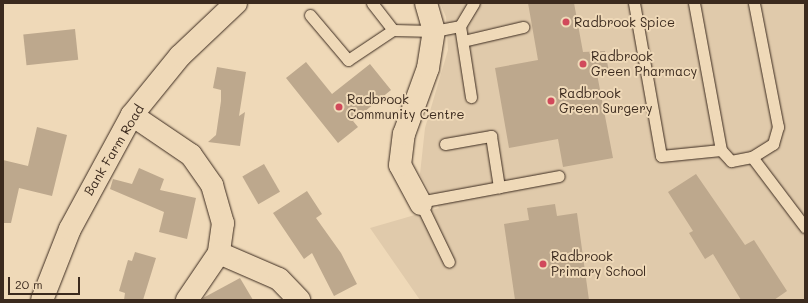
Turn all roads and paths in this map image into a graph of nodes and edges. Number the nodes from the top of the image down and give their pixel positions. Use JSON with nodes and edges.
{"nodes":[{"id":1,"x":236,"y":3,"type":"edge"},
{"id":2,"x":372,"y":3,"type":"edge"},
{"id":3,"x":426,"y":3,"type":"edge"},
{"id":4,"x":474,"y":3,"type":"edge"},
{"id":5,"x":634,"y":3,"type":"edge"},
{"id":6,"x":694,"y":3,"type":"edge"},
{"id":7,"x":754,"y":3,"type":"edge"},
{"id":8,"x":310,"y":15,"type":"dead end"},
{"id":9,"x":460,"y":26,"type":"junction"},
{"id":10,"x":523,"y":27,"type":"dead end"},
{"id":11,"x":393,"y":30,"type":"junction"},
{"id":12,"x":434,"y":31,"type":"junction"},
{"id":13,"x":463,"y":41,"type":"junction"},
{"id":14,"x":471,"y":97,"type":"dead end"},
{"id":15,"x":132,"y":115,"type":"junction"},
{"id":16,"x":444,"y":144,"type":"dead end"},
{"id":17,"x":721,"y":150,"type":"junction"},
{"id":18,"x":752,"y":157,"type":"junction"},
{"id":19,"x":560,"y":176,"type":"dead end"},
{"id":20,"x":499,"y":187,"type":"junction"},
{"id":21,"x":420,"y":203,"type":"junction"},
{"id":22,"x":805,"y":227,"type":"edge"},
{"id":23,"x":219,"y":253,"type":"junction"},
{"id":24,"x":449,"y":262,"type":"dead end"},
{"id":25,"x":42,"y":300,"type":"edge"},
{"id":26,"x":187,"y":300,"type":"edge"},
{"id":27,"x":299,"y":300,"type":"edge"}],
"edges":[{"from":1,"to":15,"type":"street","name":"Bank Farm Road"},
{"from":2,"to":11,"type":"lane"},
{"from":3,"to":12,"type":"street"},
{"from":4,"to":9,"type":"lane"},
{"from":5,"to":17,"type":"lane"},
{"from":6,"to":17,"type":"lane"},
{"from":7,"to":18,"type":"lane"},
{"from":8,"to":11,"type":"lane"},
{"from":9,"to":12,"type":"lane"},
{"from":9,"to":13,"type":"lane"},
{"from":10,"to":13,"type":"lane"},
{"from":11,"to":12,"type":"lane"},
{"from":12,"to":21,"type":"street"},
{"from":13,"to":14,"type":"lane"},
{"from":15,"to":23,"type":"street"},
{"from":15,"to":25,"type":"street","name":"Bank Farm Road"},
{"from":16,"to":20,"type":"lane"},
{"from":17,"to":18,"type":"lane"},
{"from":18,"to":22,"type":"lane"},
{"from":19,"to":20,"type":"lane"},
{"from":20,"to":21,"type":"lane"},
{"from":21,"to":24,"type":"lane"},
{"from":23,"to":26,"type":"street"},
{"from":23,"to":27,"type":"street"}]}
